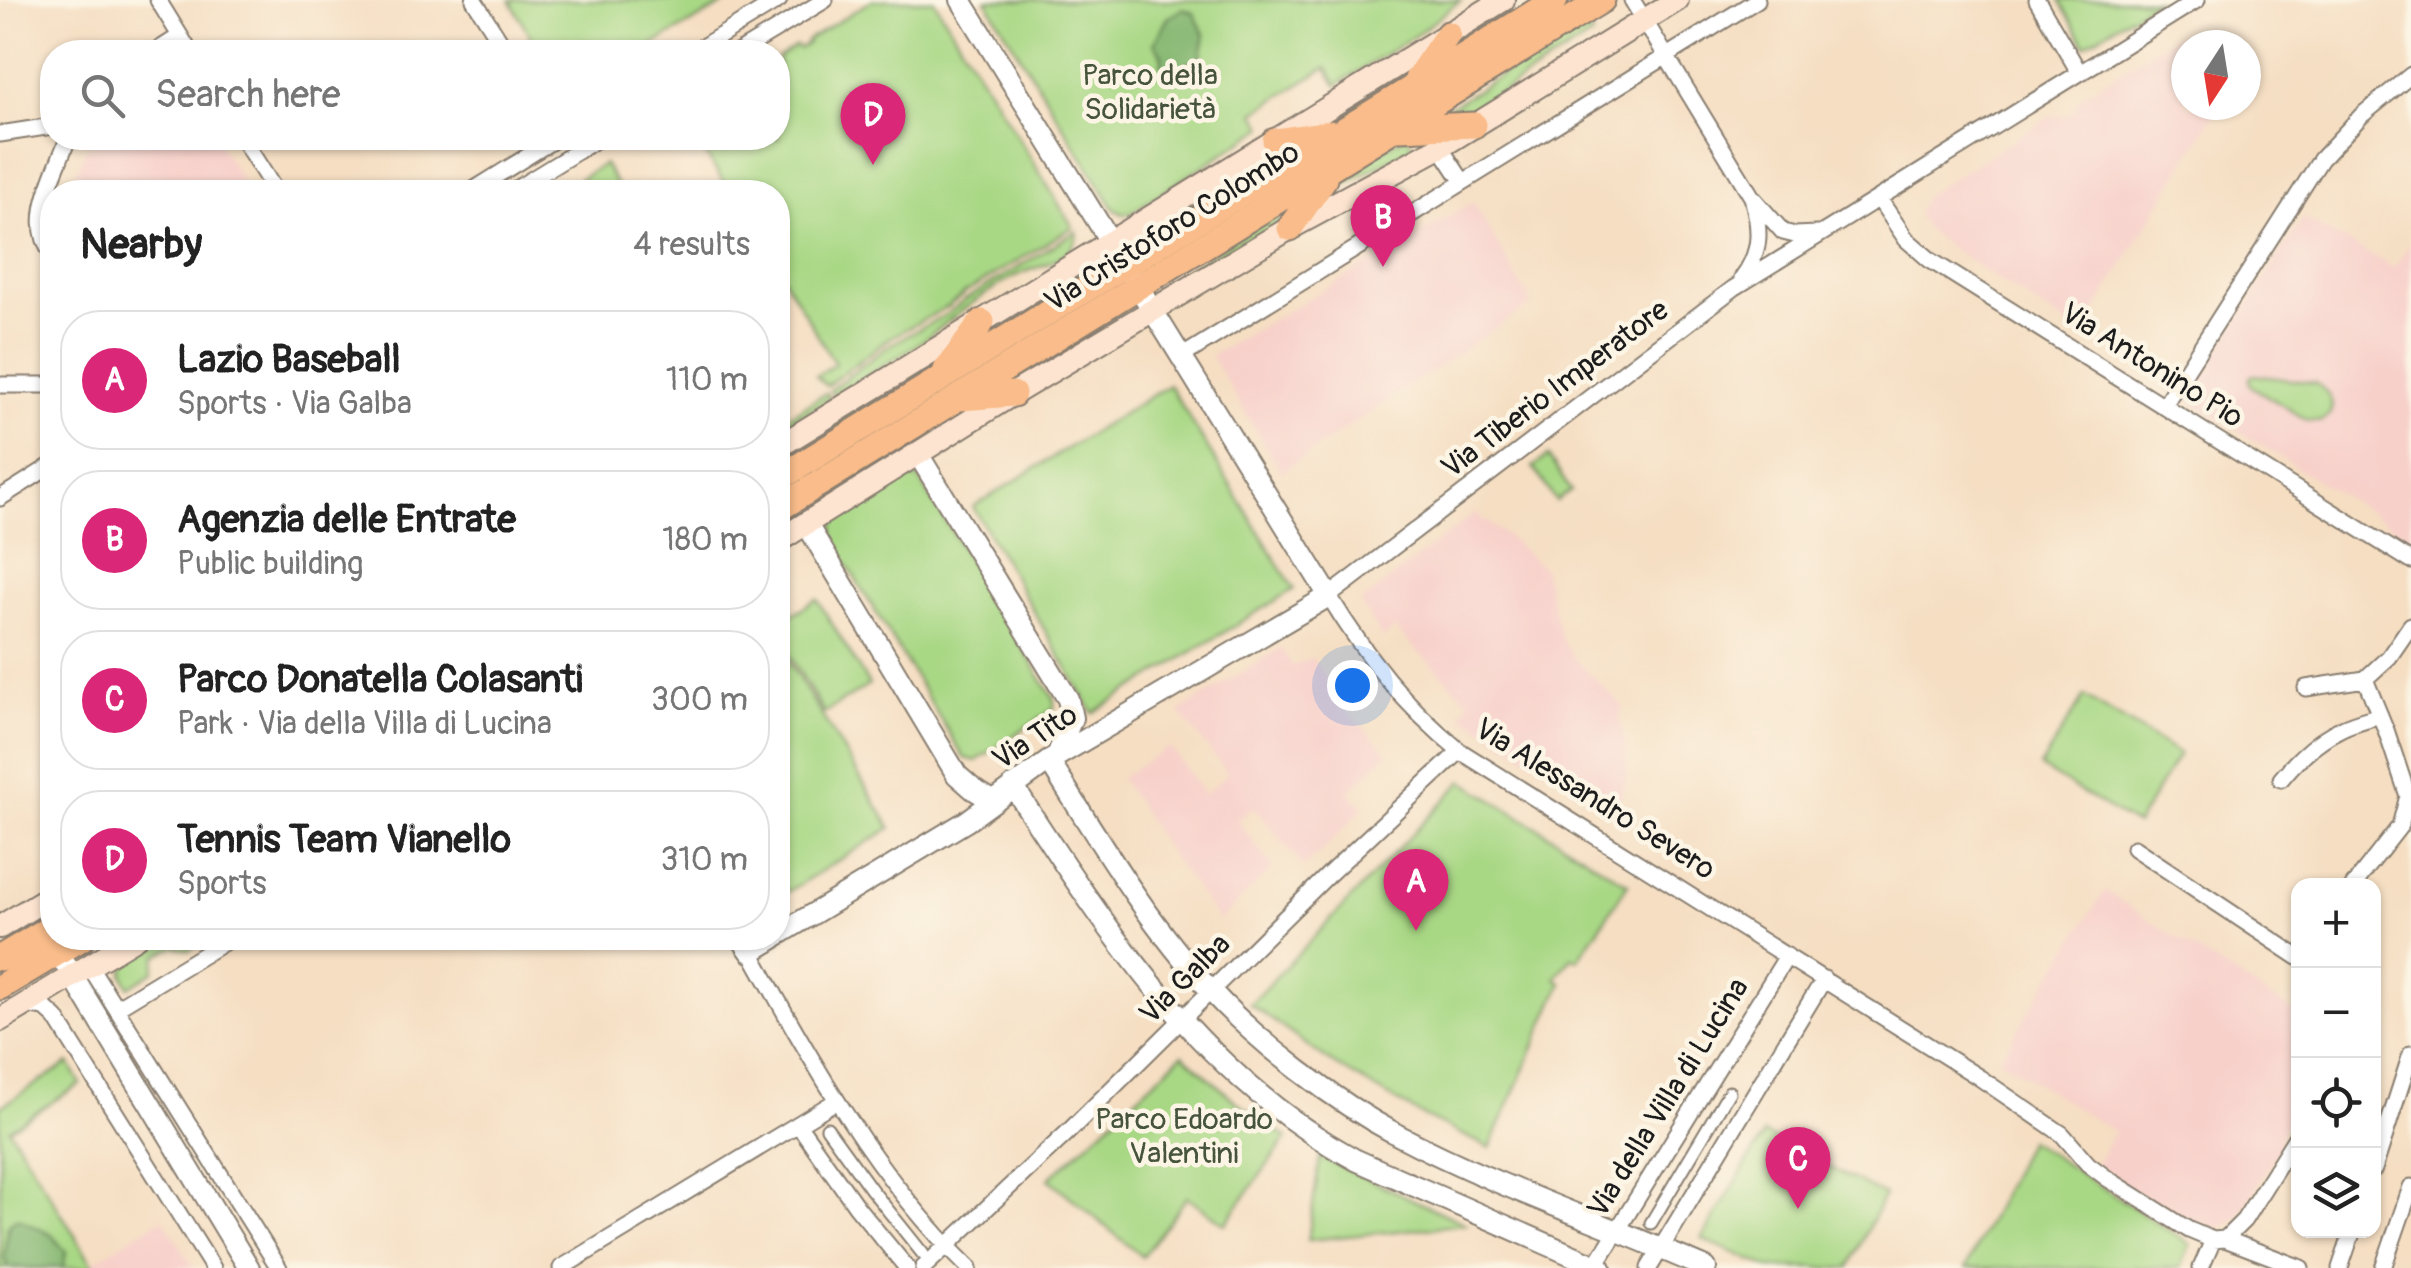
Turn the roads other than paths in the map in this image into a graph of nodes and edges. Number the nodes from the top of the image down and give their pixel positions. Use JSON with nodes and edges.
{"nodes":[{"id":1,"x":158,"y":0,"type":"edge"},
{"id":2,"x":474,"y":0,"type":"edge"},
{"id":3,"x":779,"y":0,"type":"edge"},
{"id":4,"x":825,"y":0,"type":"edge"},
{"id":5,"x":961,"y":0,"type":"edge"},
{"id":6,"x":1503,"y":0,"type":"edge"},
{"id":7,"x":1555,"y":0,"type":"edge"},
{"id":8,"x":1602,"y":0,"type":"edge"},
{"id":9,"x":1676,"y":0,"type":"edge"},
{"id":10,"x":1757,"y":0,"type":"edge"},
{"id":11,"x":2038,"y":0,"type":"edge"},
{"id":12,"x":2197,"y":0,"type":"edge"},
{"id":13,"x":1638,"y":10,"type":"edge"},
{"id":14,"x":1448,"y":34,"type":"junction"},
{"id":15,"x":180,"y":36,"type":"junction"},
{"id":16,"x":174,"y":40,"type":"edge"},
{"id":17,"x":182,"y":40,"type":"edge"},
{"id":18,"x":499,"y":40,"type":"edge"},
{"id":19,"x":714,"y":40,"type":"edge"},
{"id":20,"x":759,"y":40,"type":"edge"},
{"id":21,"x":1667,"y":55,"type":"junction"},
{"id":22,"x":2079,"y":72,"type":"junction"},
{"id":23,"x":2411,"y":76,"type":"edge"},
{"id":24,"x":1408,"y":90,"type":"junction"},
{"id":25,"x":1474,"y":125,"type":"junction"},
{"id":26,"x":40,"y":127,"type":"edge"},
{"id":27,"x":1395,"y":128,"type":"junction"},
{"id":28,"x":1344,"y":131,"type":"junction"},
{"id":29,"x":0,"y":134,"type":"edge"},
{"id":30,"x":1275,"y":141,"type":"junction"},
{"id":31,"x":1440,"y":147,"type":"junction"},
{"id":32,"x":64,"y":150,"type":"edge"},
{"id":33,"x":250,"y":150,"type":"edge"},
{"id":34,"x":538,"y":150,"type":"edge"},
{"id":35,"x":566,"y":150,"type":"edge"},
{"id":36,"x":580,"y":150,"type":"edge"},
{"id":37,"x":570,"y":156,"type":"junction"},
{"id":38,"x":1336,"y":165,"type":"junction"},
{"id":39,"x":53,"y":180,"type":"edge"},
{"id":40,"x":268,"y":180,"type":"edge"},
{"id":41,"x":490,"y":180,"type":"edge"},
{"id":42,"x":531,"y":180,"type":"edge"},
{"id":43,"x":1463,"y":182,"type":"junction"},
{"id":44,"x":1752,"y":197,"type":"junction"},
{"id":45,"x":1879,"y":198,"type":"junction"},
{"id":46,"x":1290,"y":228,"type":"junction"},
{"id":47,"x":1820,"y":233,"type":"junction"},
{"id":48,"x":1110,"y":241,"type":"junction"},
{"id":49,"x":1132,"y":275,"type":"junction"},
{"id":50,"x":1734,"y":288,"type":"junction"},
{"id":51,"x":1154,"y":311,"type":"junction"},
{"id":52,"x":982,"y":322,"type":"junction"},
{"id":53,"x":1181,"y":356,"type":"junction"},
{"id":54,"x":0,"y":384,"type":"edge"},
{"id":55,"x":40,"y":384,"type":"edge"},
{"id":56,"x":947,"y":389,"type":"junction"},
{"id":57,"x":1013,"y":394,"type":"junction"},
{"id":58,"x":2164,"y":406,"type":"junction"},
{"id":59,"x":790,"y":440,"type":"edge"},
{"id":60,"x":918,"y":454,"type":"junction"},
{"id":61,"x":40,"y":473,"type":"edge"},
{"id":62,"x":790,"y":478,"type":"edge"},
{"id":63,"x":0,"y":498,"type":"edge"},
{"id":64,"x":806,"y":523,"type":"junction"},
{"id":65,"x":790,"y":533,"type":"edge"},
{"id":66,"x":2411,"y":561,"type":"edge"},
{"id":67,"x":1329,"y":596,"type":"junction"},
{"id":68,"x":2411,"y":625,"type":"edge"},
{"id":69,"x":2365,"y":678,"type":"junction"},
{"id":70,"x":2306,"y":688,"type":"dead end"},
{"id":71,"x":2383,"y":722,"type":"junction"},
{"id":72,"x":1460,"y":751,"type":"junction"},
{"id":73,"x":1053,"y":758,"type":"junction"},
{"id":74,"x":2281,"y":779,"type":"dead end"},
{"id":75,"x":1013,"y":786,"type":"junction"},
{"id":76,"x":993,"y":801,"type":"junction"},
{"id":77,"x":2134,"y":848,"type":"dead end"},
{"id":78,"x":2360,"y":878,"type":"edge"},
{"id":79,"x":40,"y":903,"type":"edge"},
{"id":80,"x":0,"y":928,"type":"edge"},
{"id":81,"x":790,"y":928,"type":"edge"},
{"id":82,"x":40,"y":941,"type":"edge"},
{"id":83,"x":40,"y":949,"type":"edge"},
{"id":84,"x":64,"y":950,"type":"edge"},
{"id":85,"x":115,"y":950,"type":"edge"},
{"id":86,"x":211,"y":950,"type":"edge"},
{"id":87,"x":749,"y":950,"type":"edge"},
{"id":88,"x":2291,"y":952,"type":"edge"},
{"id":89,"x":1787,"y":956,"type":"junction"},
{"id":90,"x":0,"y":958,"type":"edge"},
{"id":91,"x":81,"y":971,"type":"junction"},
{"id":92,"x":1824,"y":979,"type":"junction"},
{"id":93,"x":0,"y":987,"type":"edge"},
{"id":94,"x":1210,"y":991,"type":"junction"},
{"id":95,"x":24,"y":1005,"type":"junction"},
{"id":96,"x":116,"y":1008,"type":"junction"},
{"id":97,"x":0,"y":1020,"type":"edge"},
{"id":98,"x":1182,"y":1021,"type":"junction"},
{"id":99,"x":2410,"y":1064,"type":"edge"},
{"id":100,"x":1729,"y":1092,"type":"dead end"},
{"id":101,"x":2404,"y":1095,"type":"edge"},
{"id":102,"x":836,"y":1101,"type":"junction"},
{"id":103,"x":798,"y":1124,"type":"junction"},
{"id":104,"x":827,"y":1128,"type":"dead end"},
{"id":105,"x":2291,"y":1145,"type":"edge"},
{"id":106,"x":2381,"y":1152,"type":"edge"},
{"id":107,"x":2411,"y":1187,"type":"edge"},
{"id":108,"x":1651,"y":1222,"type":"dead end"},
{"id":109,"x":1618,"y":1232,"type":"junction"},
{"id":110,"x":2349,"y":1238,"type":"edge"},
{"id":111,"x":2219,"y":1239,"type":"junction"},
{"id":112,"x":946,"y":1244,"type":"junction"},
{"id":113,"x":1661,"y":1249,"type":"junction"},
{"id":114,"x":923,"y":1261,"type":"edge"},
{"id":115,"x":1597,"y":1267,"type":"edge"},
{"id":116,"x":214,"y":1268,"type":"edge"},
{"id":117,"x":248,"y":1268,"type":"edge"},
{"id":118,"x":279,"y":1268,"type":"edge"},
{"id":119,"x":561,"y":1268,"type":"edge"},
{"id":120,"x":906,"y":1268,"type":"edge"},
{"id":121,"x":969,"y":1268,"type":"edge"},
{"id":122,"x":1649,"y":1268,"type":"edge"},
{"id":123,"x":1706,"y":1268,"type":"edge"},
{"id":124,"x":2201,"y":1268,"type":"edge"},
{"id":125,"x":2302,"y":1268,"type":"edge"},
{"id":126,"x":2340,"y":1268,"type":"edge"},
{"id":127,"x":2383,"y":1268,"type":"edge"}],
"edges":[{"from":1,"to":15,"type":"street"},
{"from":2,"to":18,"type":"street"},
{"from":3,"to":19,"type":"street"},
{"from":4,"to":20,"type":"street"},
{"from":5,"to":48,"type":"street","name":"Via Alessandro Severo"},
{"from":6,"to":14,"type":"main road","name":"Via Cristoforo Colombo"},
{"from":7,"to":24,"type":"main road","name":"Via Cristoforo Colombo"},
{"from":8,"to":27,"type":"main road","name":"Via Cristoforo Colombo"},
{"from":9,"to":13,"type":"main road","name":"Via Cristoforo Colombo"},
{"from":10,"to":21,"type":"street"},
{"from":11,"to":22,"type":"street"},
{"from":12,"to":22,"type":"street"},
{"from":13,"to":21,"type":"street"},
{"from":13,"to":25,"type":"main road","name":"Via Cristoforo Colombo"},
{"from":14,"to":24,"type":"main road"},
{"from":14,"to":30,"type":"main road","name":"Via Cristoforo Colombo"},
{"from":15,"to":16,"type":"street"},
{"from":15,"to":17,"type":"street"},
{"from":21,"to":43,"type":"street"},
{"from":21,"to":44,"type":"street"},
{"from":22,"to":45,"type":"street"},
{"from":23,"to":58,"type":"street"},
{"from":24,"to":28,"type":"main road","name":"Via Cristoforo Colombo"},
{"from":25,"to":27,"type":"main road"},
{"from":25,"to":31,"type":"main road","name":"Via Cristoforo Colombo"},
{"from":26,"to":29,"type":"street"},
{"from":27,"to":38,"type":"main road","name":"Via Cristoforo Colombo"},
{"from":28,"to":30,"type":"main road"},
{"from":28,"to":49,"type":"main road","name":"Via Cristoforo Colombo"},
{"from":30,"to":48,"type":"main road","name":"Via Cristoforo Colombo"},
{"from":31,"to":43,"type":"street"},
{"from":31,"to":46,"type":"main road","name":"Via Cristoforo Colombo"},
{"from":32,"to":39,"type":"street"},
{"from":33,"to":40,"type":"street"},
{"from":34,"to":41,"type":"street"},
{"from":35,"to":37,"type":"street"},
{"from":36,"to":37,"type":"street"},
{"from":37,"to":42,"type":"street"},
{"from":38,"to":46,"type":"main road"},
{"from":38,"to":49,"type":"main road","name":"Via Cristoforo Colombo"},
{"from":43,"to":53,"type":"street"},
{"from":44,"to":47,"type":"street"},
{"from":44,"to":50,"type":"street"},
{"from":45,"to":47,"type":"street","name":"Via Tiberio Imperatore"},
{"from":45,"to":58,"type":"street","name":"Via Antonino Pio"},
{"from":46,"to":51,"type":"main road","name":"Via Cristoforo Colombo"},
{"from":47,"to":50,"type":"street","name":"Via Tiberio Imperatore"},
{"from":48,"to":49,"type":"street","name":"Via Alessandro Severo"},
{"from":48,"to":52,"type":"main road","name":"Via Cristoforo Colombo"},
{"from":49,"to":51,"type":"street","name":"Via Alessandro Severo"},
{"from":49,"to":56,"type":"main road","name":"Via Cristoforo Colombo"},
{"from":50,"to":67,"type":"street","name":"Via Tiberio Imperatore"},
{"from":51,"to":53,"type":"street","name":"Via Alessandro Severo"},
{"from":51,"to":57,"type":"main road","name":"Via Cristoforo Colombo"},
{"from":52,"to":56,"type":"main road"},
{"from":52,"to":59,"type":"main road","name":"Via Cristoforo Colombo"},
{"from":53,"to":67,"type":"street","name":"Via Alessandro Severo"},
{"from":54,"to":55,"type":"street"},
{"from":56,"to":57,"type":"main road"},
{"from":56,"to":62,"type":"main road","name":"Via Cristoforo Colombo"},
{"from":57,"to":60,"type":"main road","name":"Via Cristoforo Colombo"},
{"from":58,"to":66,"type":"street","name":"Via Antonino Pio"},
{"from":60,"to":64,"type":"main road","name":"Via Cristoforo Colombo"},
{"from":60,"to":73,"type":"street"},
{"from":61,"to":63,"type":"street"},
{"from":64,"to":65,"type":"main road","name":"Via Cristoforo Colombo"},
{"from":64,"to":76,"type":"street"},
{"from":67,"to":72,"type":"street","name":"Via Alessandro Severo"},
{"from":67,"to":73,"type":"street","name":"Via Tito"},
{"from":68,"to":69,"type":"street"},
{"from":69,"to":70,"type":"street"},
{"from":69,"to":71,"type":"street"},
{"from":71,"to":74,"type":"street"},
{"from":71,"to":78,"type":"street"},
{"from":72,"to":89,"type":"street","name":"Via Alessandro Severo"},
{"from":72,"to":94,"type":"street","name":"Via Galba"},
{"from":73,"to":75,"type":"street","name":"Via Tito"},
{"from":73,"to":94,"type":"street"},
{"from":75,"to":76,"type":"street","name":"Via Tito"},
{"from":75,"to":98,"type":"street"},
{"from":76,"to":81,"type":"street","name":"Via Tito"},
{"from":77,"to":88,"type":"street"},
{"from":79,"to":80,"type":"main road"},
{"from":82,"to":90,"type":"main road"},
{"from":83,"to":93,"type":"main road"},
{"from":84,"to":91,"type":"street"},
{"from":85,"to":91,"type":"main road"},
{"from":86,"to":96,"type":"street"},
{"from":87,"to":102,"type":"street"},
{"from":89,"to":92,"type":"street","name":"Via Alessandro Severo"},
{"from":89,"to":109,"type":"street","name":"Via della Villa di Lucina"},
{"from":91,"to":95,"type":"main road"},
{"from":91,"to":96,"type":"street"},
{"from":91,"to":117,"type":"street"},
{"from":92,"to":111,"type":"street","name":"Via Alessandro Severo"},
{"from":92,"to":113,"type":"street"},
{"from":94,"to":98,"type":"street","name":"Via Galba"},
{"from":94,"to":109,"type":"street"},
{"from":95,"to":97,"type":"main road"},
{"from":95,"to":116,"type":"street"},
{"from":96,"to":118,"type":"street"},
{"from":98,"to":112,"type":"street","name":"Via Galba"},
{"from":98,"to":115,"type":"street"},
{"from":99,"to":101,"type":"street"},
{"from":100,"to":108,"type":"street","name":"Via della Villa di Lucina"},
{"from":101,"to":106,"type":"street"},
{"from":102,"to":103,"type":"street"},
{"from":102,"to":112,"type":"street"},
{"from":103,"to":119,"type":"street"},
{"from":103,"to":120,"type":"street"},
{"from":104,"to":114,"type":"street"},
{"from":105,"to":111,"type":"street"},
{"from":107,"to":127,"type":"street"},
{"from":109,"to":113,"type":"street"},
{"from":109,"to":115,"type":"street","name":"Via della Villa di Lucina"},
{"from":110,"to":126,"type":"street"},
{"from":111,"to":124,"type":"street"},
{"from":111,"to":125,"type":"street","name":"Via Alessandro Severo"},
{"from":112,"to":114,"type":"street","name":"Via Galba"},
{"from":112,"to":121,"type":"street"},
{"from":113,"to":122,"type":"street"},
{"from":113,"to":123,"type":"street"}]}
